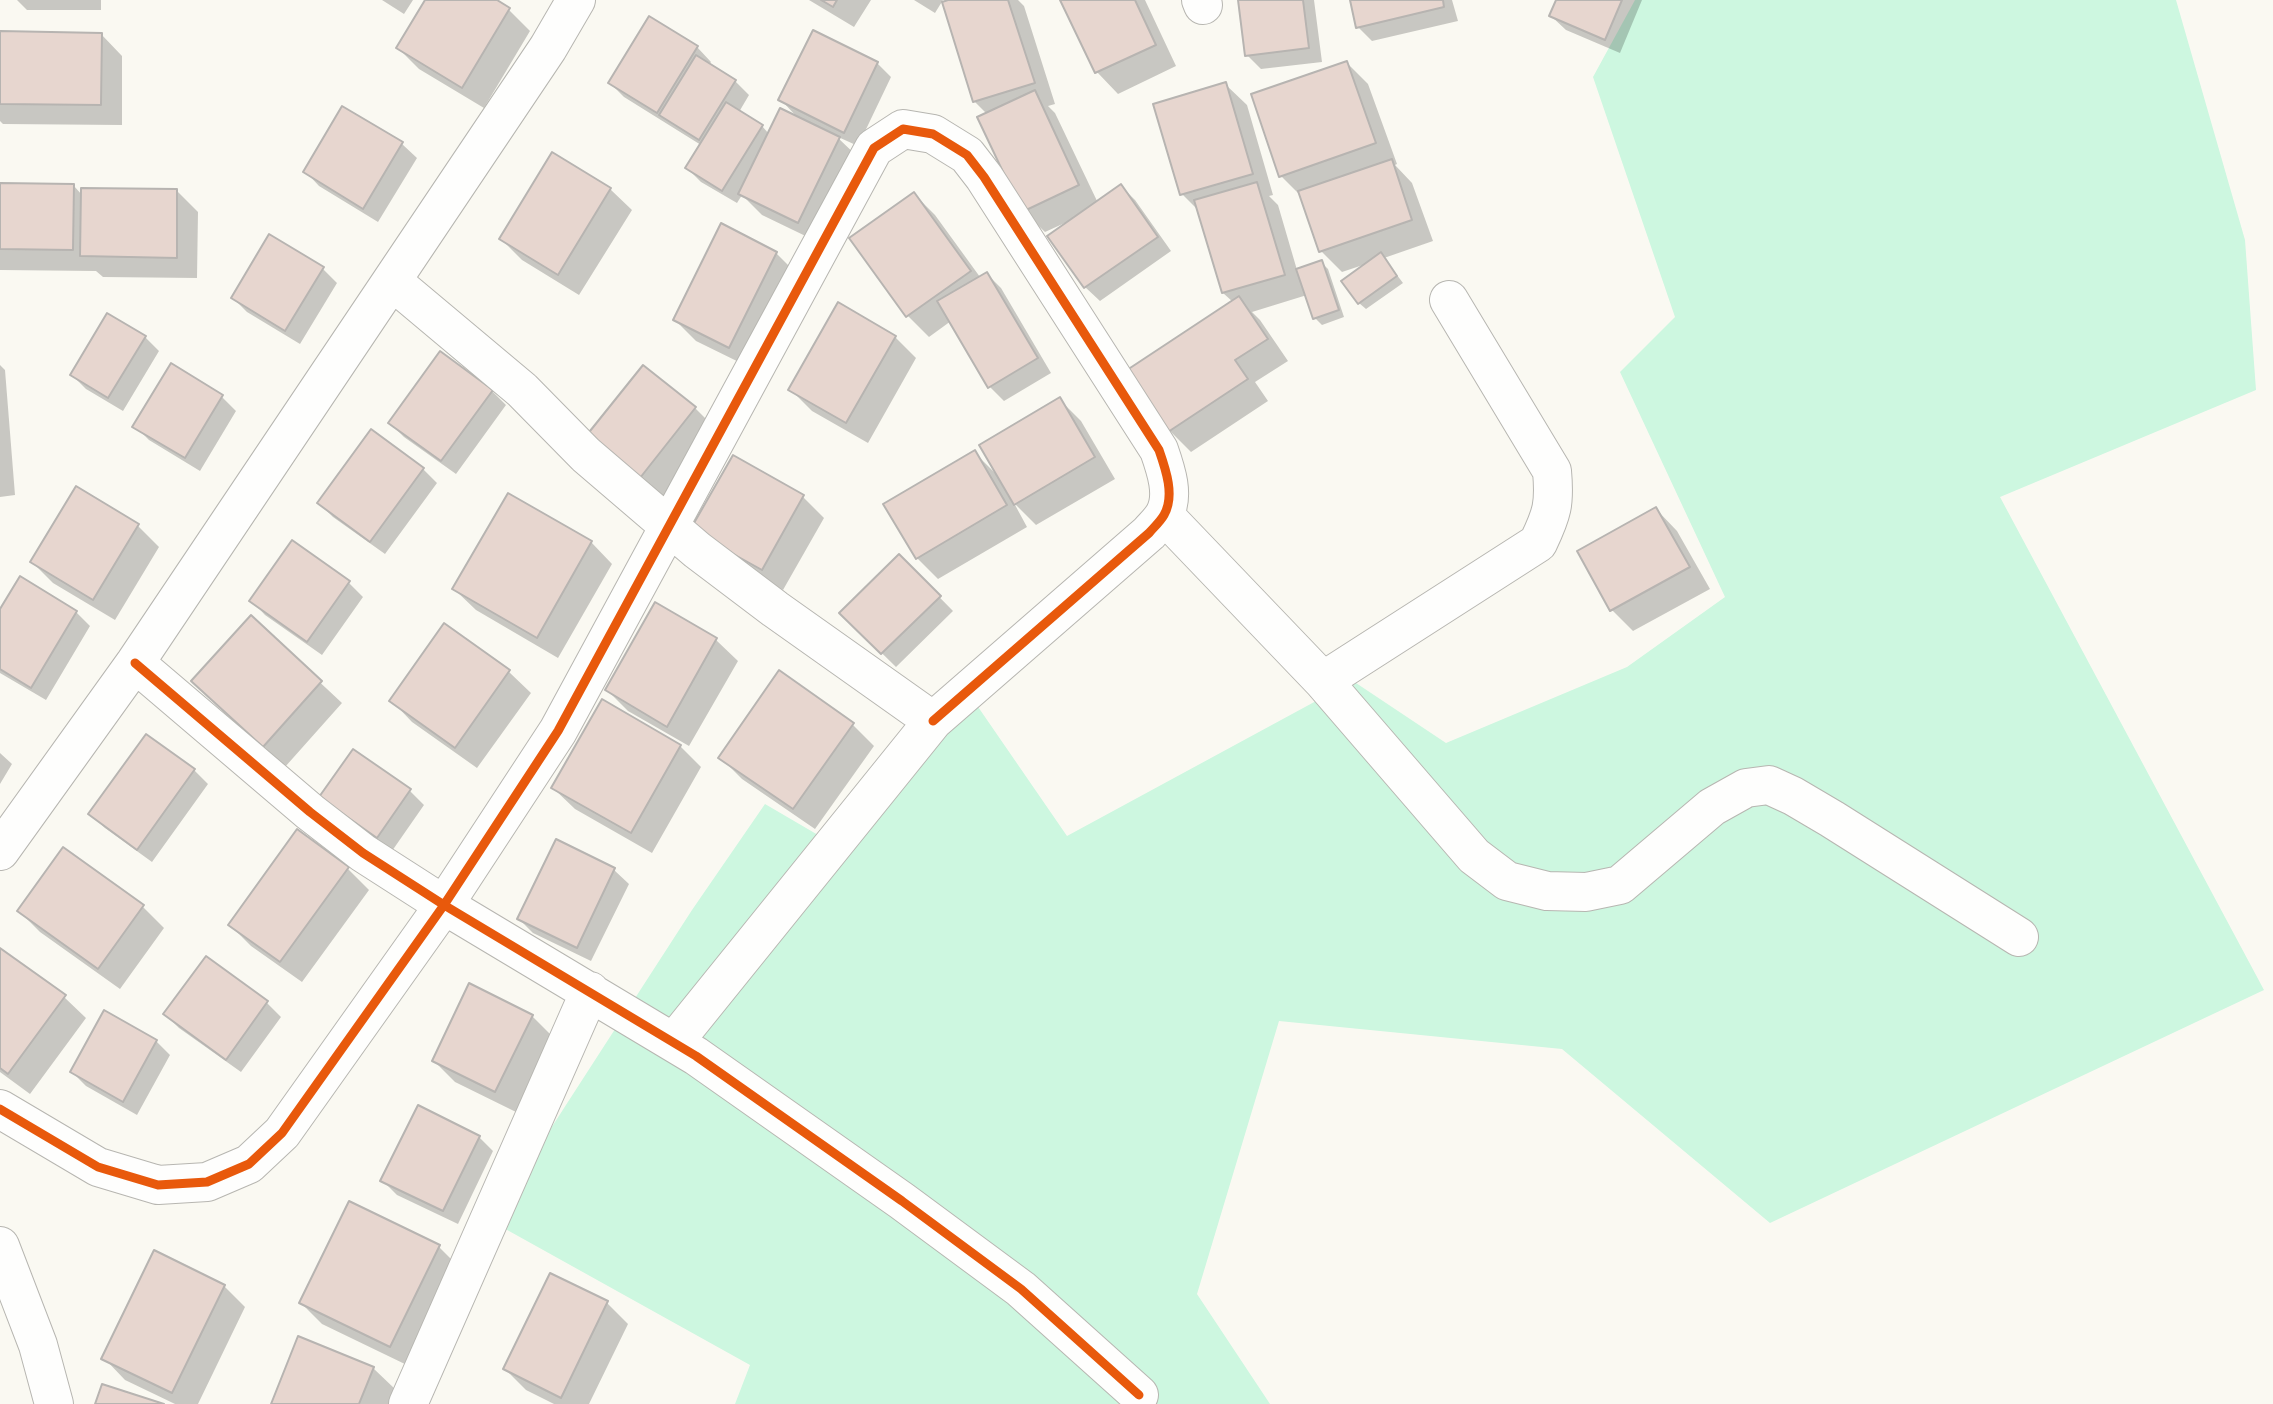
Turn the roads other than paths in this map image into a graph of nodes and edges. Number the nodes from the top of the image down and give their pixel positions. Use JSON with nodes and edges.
{"nodes":[{"id":1,"x":576,"y":0,"type":"edge"},
{"id":2,"x":392,"y":281,"type":"junction"},
{"id":3,"x":1449,"y":300,"type":"dead end"},
{"id":4,"x":1164,"y":515,"type":"junction"},
{"id":5,"x":670,"y":527,"type":"junction"},
{"id":6,"x":135,"y":663,"type":"junction"},
{"id":7,"x":1323,"y":681,"type":"junction"},
{"id":8,"x":933,"y":721,"type":"junction"},
{"id":9,"x":0,"y":851,"type":"edge"},
{"id":10,"x":444,"y":905,"type":"junction"},
{"id":11,"x":2019,"y":937,"type":"dead end"},
{"id":12,"x":590,"y":991,"type":"junction"},
{"id":13,"x":674,"y":1042,"type":"junction"},
{"id":14,"x":0,"y":1109,"type":"edge"},
{"id":15,"x":0,"y":1246,"type":"edge"},
{"id":16,"x":1139,"y":1395,"type":"dead end"},
{"id":17,"x":54,"y":1404,"type":"edge"},
{"id":18,"x":408,"y":1404,"type":"edge"}],
"edges":[{"from":1,"to":2,"type":"street"},
{"from":2,"to":5,"type":"street"},
{"from":2,"to":6,"type":"street"},
{"from":3,"to":7,"type":"street"},
{"from":4,"to":5,"type":"street"},
{"from":4,"to":7,"type":"street"},
{"from":4,"to":8,"type":"street"},
{"from":5,"to":8,"type":"street"},
{"from":5,"to":10,"type":"street"},
{"from":6,"to":9,"type":"street"},
{"from":6,"to":10,"type":"street"},
{"from":7,"to":11,"type":"street"},
{"from":8,"to":13,"type":"street"},
{"from":10,"to":12,"type":"street"},
{"from":10,"to":14,"type":"street"},
{"from":12,"to":13,"type":"street"},
{"from":12,"to":18,"type":"street"},
{"from":13,"to":16,"type":"street"},
{"from":15,"to":17,"type":"street"}]}
